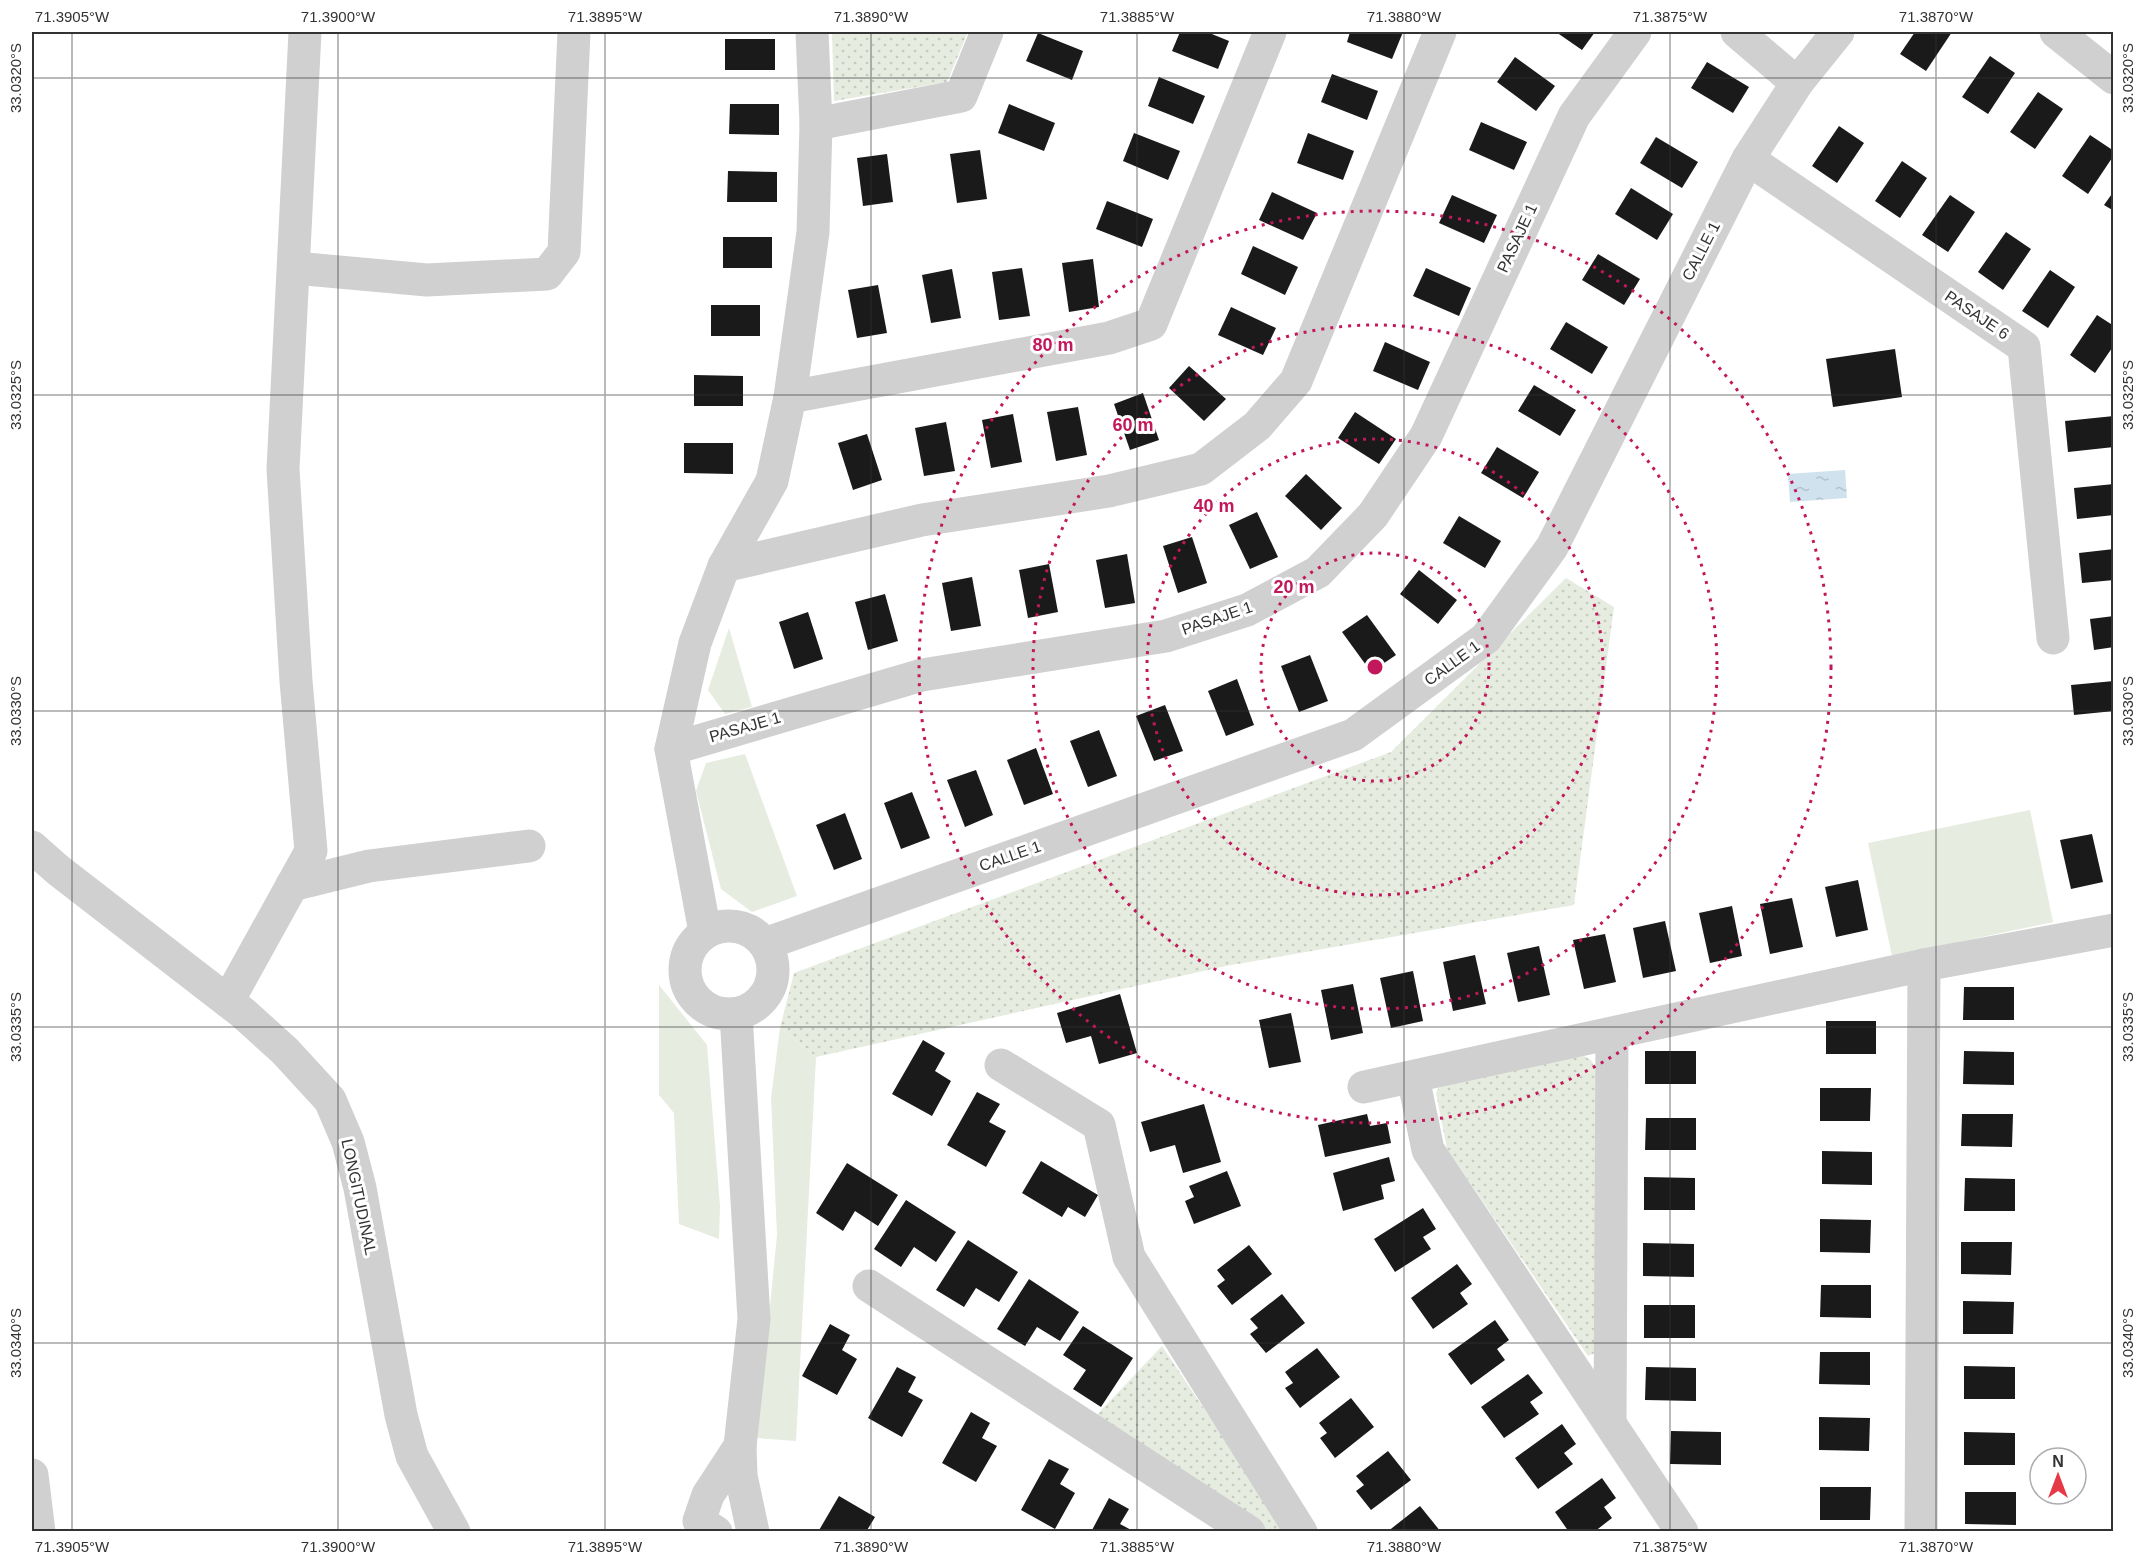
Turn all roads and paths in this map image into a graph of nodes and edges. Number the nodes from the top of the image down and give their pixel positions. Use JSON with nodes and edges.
{"nodes":[{"id":1,"x":305,"y":32,"type":"edge"},
{"id":2,"x":574,"y":32,"type":"edge"},
{"id":3,"x":812,"y":32,"type":"edge"},
{"id":4,"x":987,"y":32,"type":"edge"},
{"id":5,"x":1270,"y":32,"type":"edge"},
{"id":6,"x":1440,"y":32,"type":"edge"},
{"id":7,"x":1635,"y":32,"type":"edge"},
{"id":8,"x":1737,"y":32,"type":"edge"},
{"id":9,"x":1838,"y":32,"type":"edge"},
{"id":10,"x":2056,"y":32,"type":"edge"},
{"id":11,"x":2114,"y":78,"type":"edge"},
{"id":12,"x":1797,"y":83,"type":"junction"},
{"id":13,"x":816,"y":124,"type":"junction"},
{"id":14,"x":1748,"y":159,"type":"junction"},
{"id":15,"x":295,"y":268,"type":"junction"},
{"id":16,"x":790,"y":397,"type":"junction"},
{"id":17,"x":724,"y":566,"type":"junction"},
{"id":18,"x":2053,"y":638,"type":"dead end"},
{"id":19,"x":671,"y":749,"type":"junction"},
{"id":20,"x":529,"y":846,"type":"dead end"},
{"id":21,"x":32,"y":847,"type":"edge"},
{"id":22,"x":292,"y":885,"type":"junction"},
{"id":23,"x":2114,"y":930,"type":"edge"},
{"id":24,"x":705,"y":932,"type":"junction"},
{"id":25,"x":765,"y":944,"type":"junction"},
{"id":26,"x":1924,"y":965,"type":"junction"},
{"id":27,"x":228,"y":1001,"type":"junction"},
{"id":28,"x":736,"y":1014,"type":"junction"},
{"id":29,"x":1612,"y":1034,"type":"junction"},
{"id":30,"x":1001,"y":1065,"type":"dead end"},
{"id":31,"x":1413,"y":1077,"type":"junction"},
{"id":32,"x":1364,"y":1087,"type":"dead end"},
{"id":33,"x":869,"y":1286,"type":"dead end"},
{"id":34,"x":1610,"y":1423,"type":"junction"},
{"id":35,"x":740,"y":1446,"type":"junction"},
{"id":36,"x":32,"y":1475,"type":"edge"},
{"id":37,"x":708,"y":1526,"type":"edge"},
{"id":38,"x":39,"y":1532,"type":"edge"},
{"id":39,"x":454,"y":1532,"type":"edge"},
{"id":40,"x":753,"y":1532,"type":"edge"},
{"id":41,"x":1249,"y":1532,"type":"edge"},
{"id":42,"x":1301,"y":1532,"type":"edge"},
{"id":43,"x":1682,"y":1532,"type":"edge"},
{"id":44,"x":1921,"y":1532,"type":"edge"}],
"edges":[{"from":1,"to":15,"type":"street"},
{"from":2,"to":15,"type":"street"},
{"from":3,"to":13,"type":"street"},
{"from":4,"to":13,"type":"street"},
{"from":5,"to":16,"type":"street"},
{"from":6,"to":17,"type":"street"},
{"from":7,"to":19,"type":"street","name":"PASAJE 1"},
{"from":8,"to":12,"type":"street"},
{"from":9,"to":12,"type":"street","name":"CALLE 1"},
{"from":10,"to":11,"type":"street"},
{"from":12,"to":14,"type":"street","name":"CALLE 1"},
{"from":13,"to":16,"type":"street"},
{"from":14,"to":18,"type":"street","name":"PASAJE 6"},
{"from":14,"to":25,"type":"street","name":"CALLE 1"},
{"from":15,"to":22,"type":"street"},
{"from":16,"to":17,"type":"street"},
{"from":17,"to":19,"type":"street"},
{"from":19,"to":24,"type":"street"},
{"from":20,"to":22,"type":"street"},
{"from":21,"to":27,"type":"street","name":"LONGITUDINAL"},
{"from":22,"to":27,"type":"street"},
{"from":23,"to":26,"type":"street"},
{"from":24,"to":25,"type":"street"},
{"from":24,"to":28,"type":"street"},
{"from":25,"to":28,"type":"street"},
{"from":26,"to":29,"type":"street"},
{"from":26,"to":44,"type":"street"},
{"from":27,"to":39,"type":"street","name":"LONGITUDINAL"},
{"from":28,"to":35,"type":"street"},
{"from":29,"to":31,"type":"street"},
{"from":29,"to":34,"type":"street"},
{"from":30,"to":42,"type":"street"},
{"from":31,"to":32,"type":"street"},
{"from":31,"to":34,"type":"street"},
{"from":33,"to":41,"type":"street"},
{"from":34,"to":43,"type":"street"},
{"from":35,"to":37,"type":"street"},
{"from":35,"to":40,"type":"street"},
{"from":36,"to":38,"type":"street"}]}
